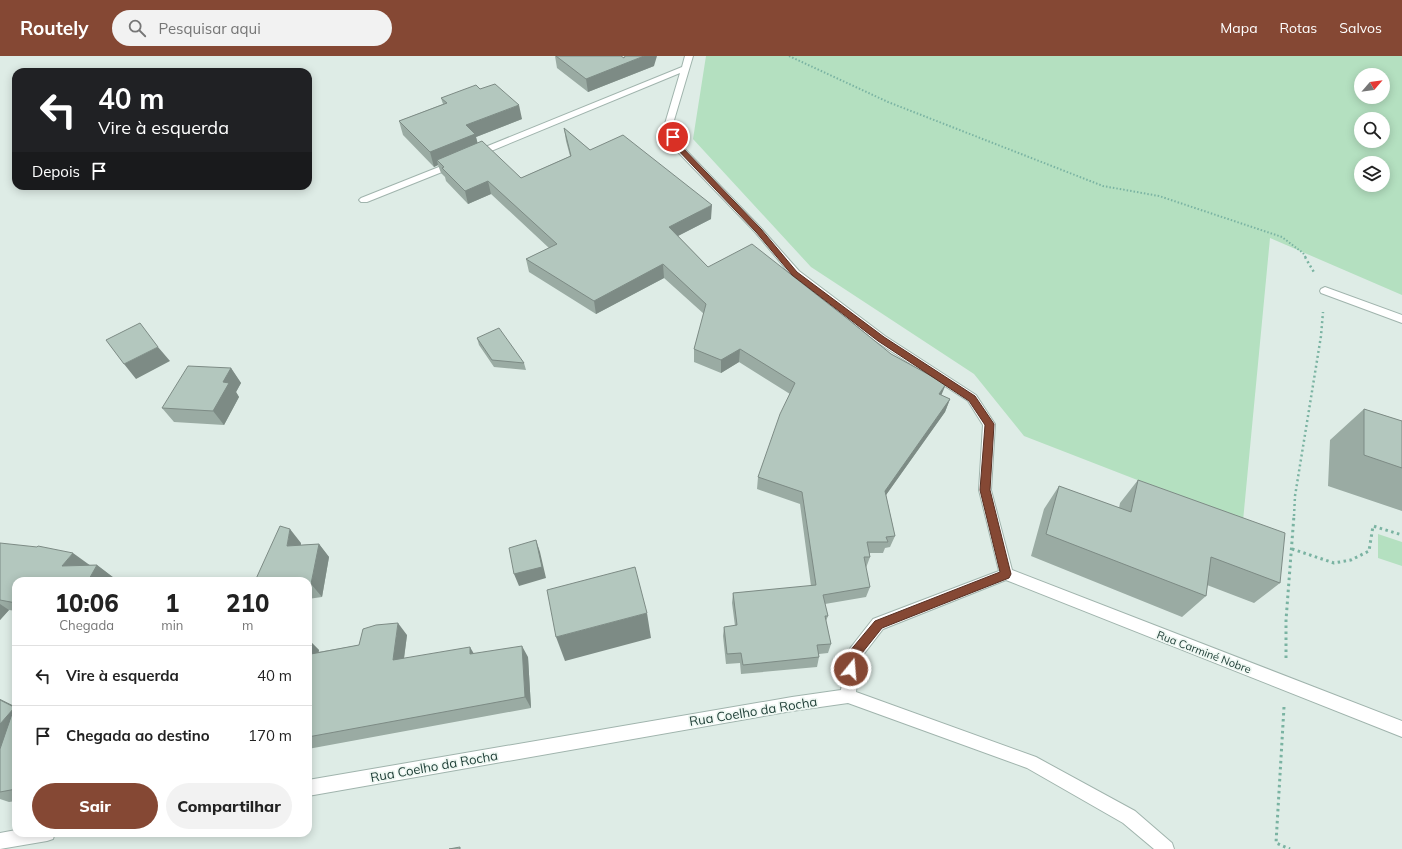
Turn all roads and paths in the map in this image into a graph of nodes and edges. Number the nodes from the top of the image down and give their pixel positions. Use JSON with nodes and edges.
{"nodes":[{"id":1,"x":688,"y":56,"type":"edge"},
{"id":2,"x":789,"y":56,"type":"edge"},
{"id":3,"x":684,"y":69,"type":"junction"},
{"id":4,"x":364,"y":200,"type":"dead end"},
{"id":5,"x":1325,"y":291,"type":"junction"},
{"id":6,"x":1402,"y":319,"type":"edge"},
{"id":7,"x":1402,"y":535,"type":"edge"},
{"id":8,"x":1292,"y":549,"type":"junction"},
{"id":9,"x":1006,"y":574,"type":"junction"},
{"id":10,"x":1286,"y":684,"type":"junction"},
{"id":11,"x":848,"y":696,"type":"junction"},
{"id":12,"x":1402,"y":729,"type":"edge"},
{"id":13,"x":312,"y":787,"type":"edge"},
{"id":14,"x":24,"y":837,"type":"edge"},
{"id":15,"x":0,"y":841,"type":"edge"},
{"id":16,"x":1166,"y":849,"type":"edge"},
{"id":17,"x":1290,"y":849,"type":"edge"}],
"edges":[{"from":1,"to":3,"type":"street"},
{"from":2,"to":5,"type":"path"},
{"from":3,"to":4,"type":"street"},
{"from":3,"to":9,"type":"street"},
{"from":5,"to":6,"type":"street"},
{"from":5,"to":8,"type":"path"},
{"from":7,"to":8,"type":"path"},
{"from":8,"to":10,"type":"path"},
{"from":9,"to":10,"type":"street","name":"Rua Carminé Nobre"},
{"from":9,"to":11,"type":"street"},
{"from":10,"to":12,"type":"street","name":"Rua Carminé Nobre"},
{"from":10,"to":17,"type":"path"},
{"from":11,"to":13,"type":"street","name":"Rua Coelho da Rocha"},
{"from":11,"to":16,"type":"street","name":"Rua Coelho da Rocha"},
{"from":14,"to":15,"type":"street"}]}
